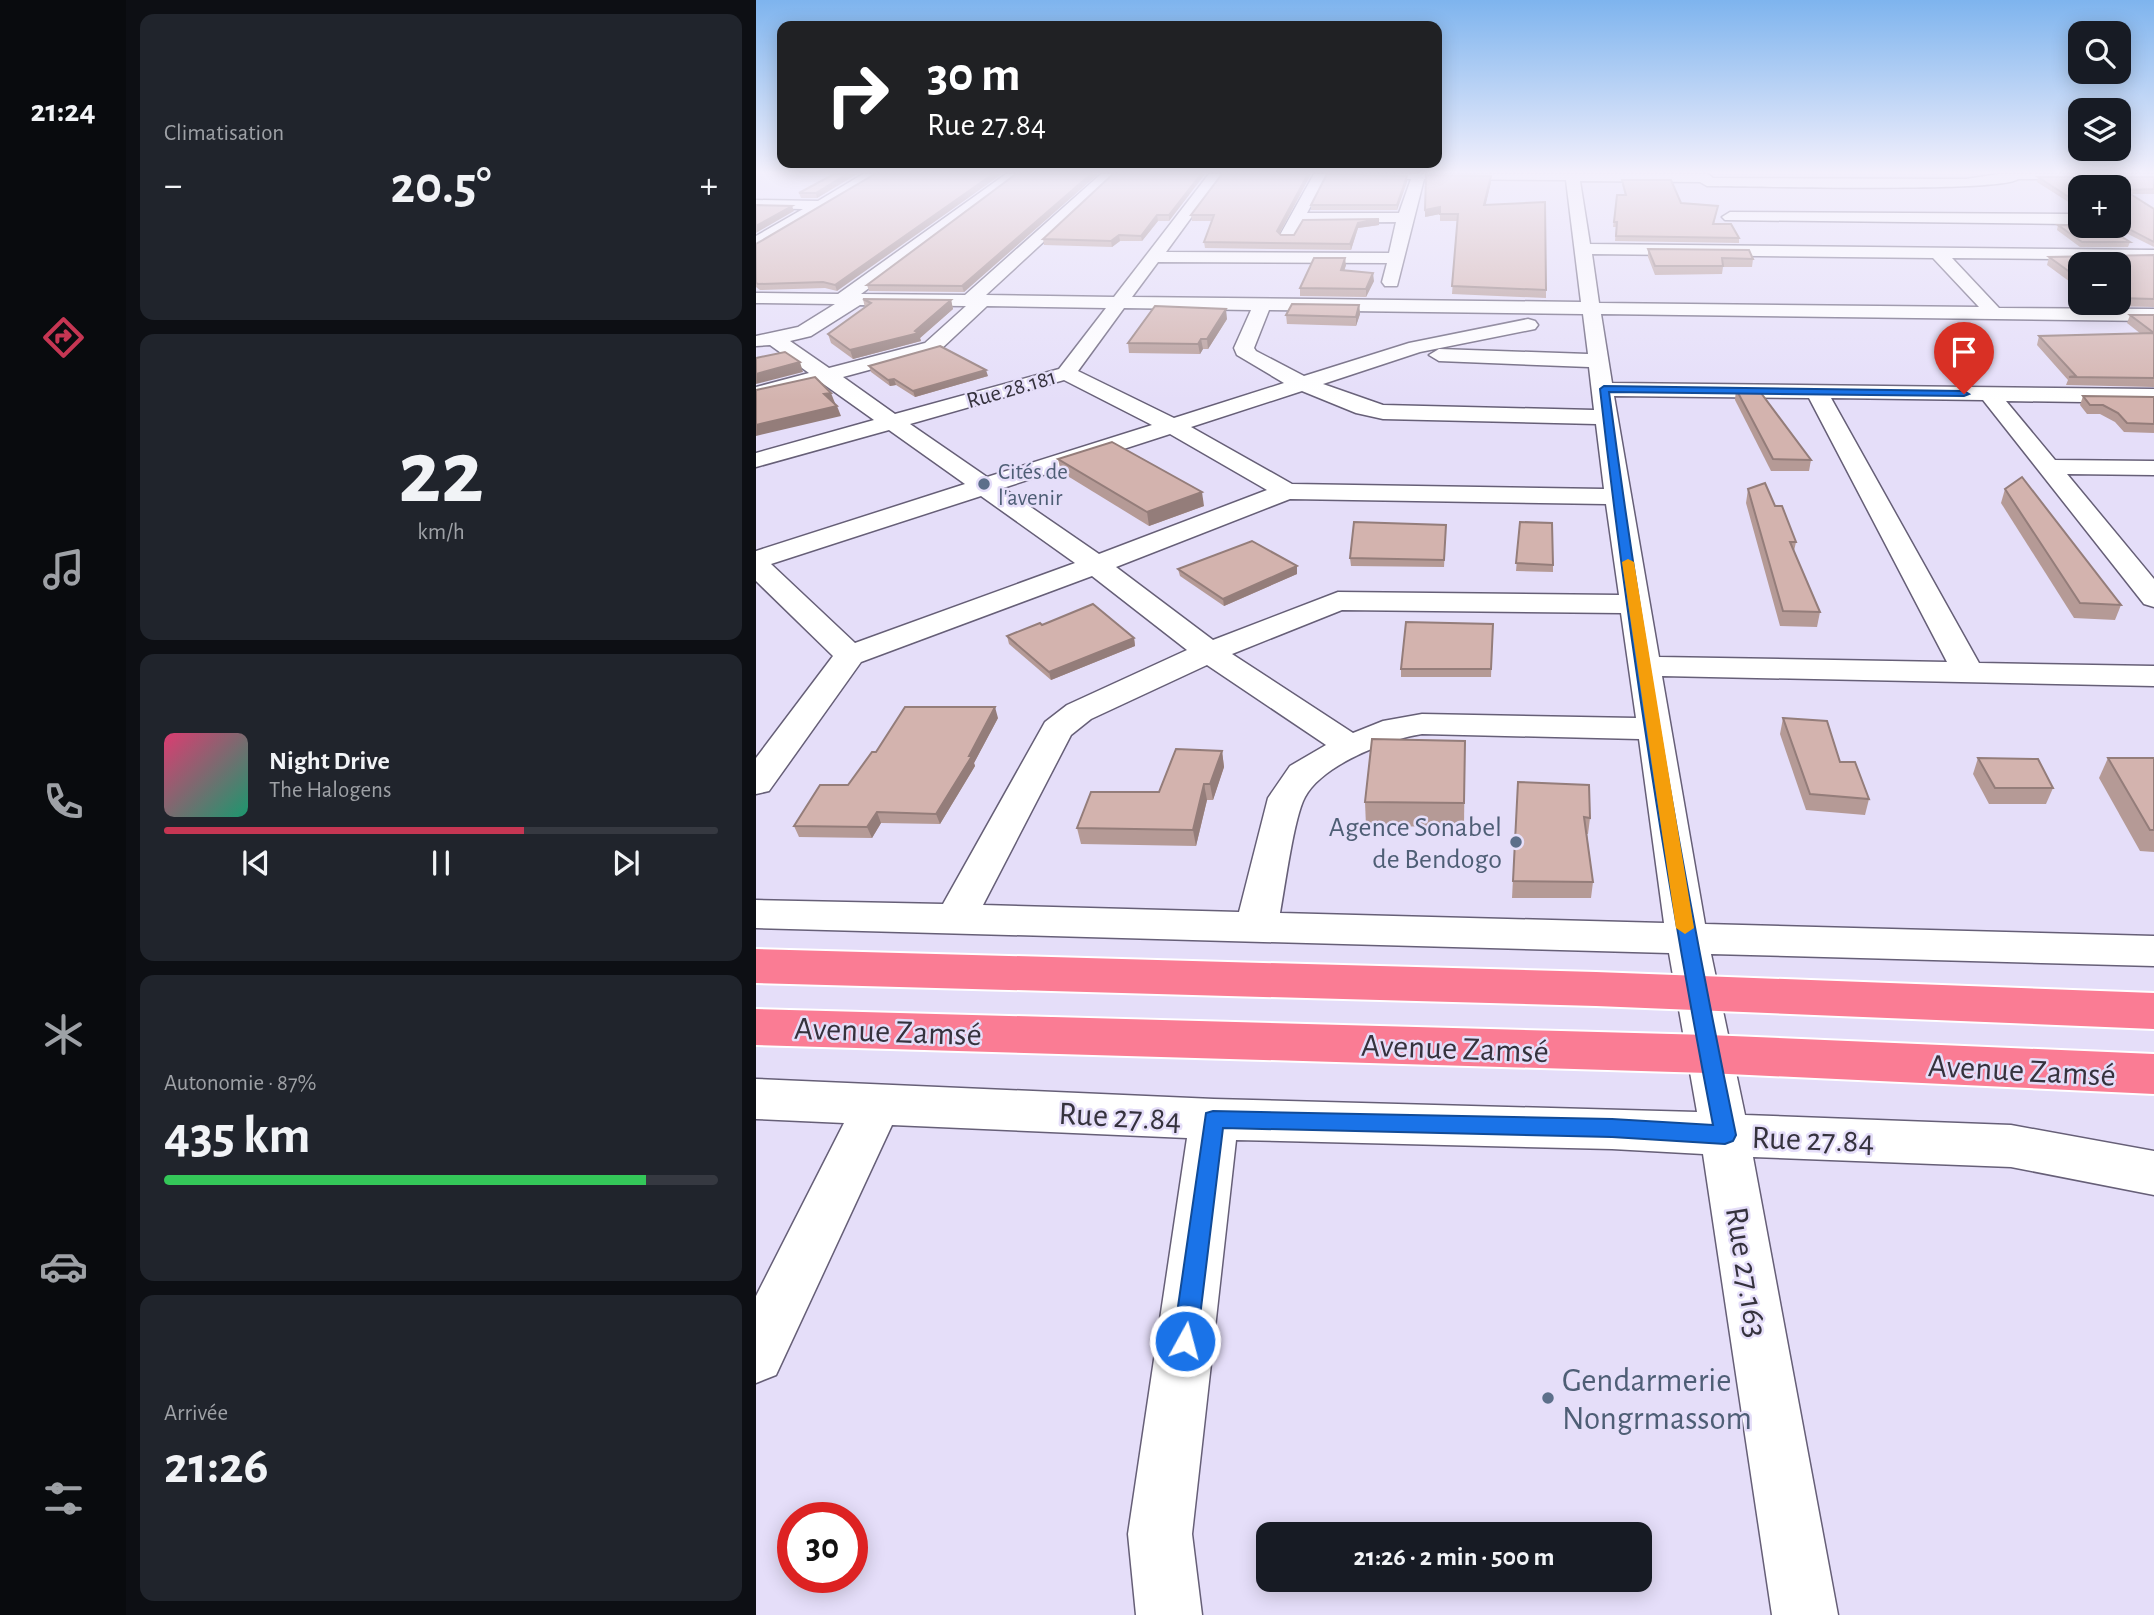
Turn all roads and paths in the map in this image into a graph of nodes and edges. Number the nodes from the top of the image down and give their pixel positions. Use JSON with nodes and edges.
{"nodes":[{"id":1,"x":915,"y":249,"type":"edge"},
{"id":2,"x":1030,"y":249,"type":"edge"},
{"id":3,"x":1160,"y":249,"type":"edge"},
{"id":4,"x":1281,"y":249,"type":"edge"},
{"id":5,"x":1397,"y":249,"type":"edge"},
{"id":6,"x":1584,"y":249,"type":"edge"},
{"id":7,"x":1921,"y":249,"type":"edge"},
{"id":8,"x":1938,"y":253,"type":"junction"},
{"id":9,"x":2068,"y":254,"type":"edge"},
{"id":10,"x":2131,"y":255,"type":"edge"},
{"id":11,"x":2154,"y":255,"type":"edge"},
{"id":12,"x":1154,"y":257,"type":"junction"},
{"id":13,"x":1276,"y":258,"type":"junction"},
{"id":14,"x":1395,"y":258,"type":"junction"},
{"id":15,"x":756,"y":298,"type":"edge"},
{"id":16,"x":849,"y":299,"type":"junction"},
{"id":17,"x":976,"y":301,"type":"junction"},
{"id":18,"x":1120,"y":303,"type":"junction"},
{"id":19,"x":1262,"y":305,"type":"junction"},
{"id":20,"x":1392,"y":307,"type":"junction"},
{"id":21,"x":1581,"y":308,"type":"junction"},
{"id":22,"x":1994,"y":313,"type":"junction"},
{"id":23,"x":2154,"y":315,"type":"edge"},
{"id":24,"x":765,"y":340,"type":"edge"},
{"id":25,"x":1416,"y":346,"type":"junction"},
{"id":26,"x":1600,"y":361,"type":"junction"},
{"id":27,"x":1066,"y":373,"type":"junction"},
{"id":28,"x":829,"y":375,"type":"junction"},
{"id":29,"x":1301,"y":383,"type":"junction"},
{"id":30,"x":1817,"y":392,"type":"junction"},
{"id":31,"x":756,"y":393,"type":"edge"},
{"id":32,"x":1989,"y":394,"type":"junction"},
{"id":33,"x":2154,"y":396,"type":"edge"},
{"id":34,"x":1606,"y":403,"type":"junction"},
{"id":35,"x":890,"y":422,"type":"junction"},
{"id":36,"x":1175,"y":427,"type":"junction"},
{"id":37,"x":756,"y":460,"type":"edge"},
{"id":38,"x":2048,"y":467,"type":"junction"},
{"id":39,"x":2154,"y":468,"type":"edge"},
{"id":40,"x":983,"y":485,"type":"junction"},
{"id":41,"x":1287,"y":491,"type":"junction"},
{"id":42,"x":1618,"y":497,"type":"junction"},
{"id":43,"x":2119,"y":555,"type":"junction"},
{"id":44,"x":2154,"y":556,"type":"edge"},
{"id":45,"x":756,"y":560,"type":"edge"},
{"id":46,"x":756,"y":565,"type":"edge"},
{"id":47,"x":1096,"y":565,"type":"junction"},
{"id":48,"x":2154,"y":598,"type":"edge"},
{"id":49,"x":1634,"y":604,"type":"junction"},
{"id":50,"x":1209,"y":652,"type":"junction"},
{"id":51,"x":850,"y":655,"type":"junction"},
{"id":52,"x":1644,"y":666,"type":"junction"},
{"id":53,"x":1968,"y":672,"type":"junction"},
{"id":54,"x":2154,"y":676,"type":"edge"},
{"id":55,"x":1653,"y":729,"type":"junction"},
{"id":56,"x":1350,"y":746,"type":"junction"},
{"id":57,"x":756,"y":783,"type":"edge"},
{"id":58,"x":756,"y":915,"type":"edge"},
{"id":59,"x":956,"y":918,"type":"junction"},
{"id":60,"x":1256,"y":927,"type":"junction"},
{"id":61,"x":1686,"y":940,"type":"junction"},
{"id":62,"x":2154,"y":951,"type":"edge"},
{"id":63,"x":756,"y":966,"type":"edge"},
{"id":64,"x":1698,"y":994,"type":"junction"},
{"id":65,"x":2154,"y":1011,"type":"edge"},
{"id":66,"x":756,"y":1027,"type":"edge"},
{"id":67,"x":1708,"y":1054,"type":"junction"},
{"id":68,"x":2154,"y":1074,"type":"edge"},
{"id":69,"x":756,"y":1099,"type":"edge"},
{"id":70,"x":878,"y":1103,"type":"junction"},
{"id":71,"x":1213,"y":1119,"type":"junction"},
{"id":72,"x":1725,"y":1135,"type":"junction"},
{"id":73,"x":2154,"y":1173,"type":"edge"},
{"id":74,"x":756,"y":1355,"type":"edge"},
{"id":75,"x":1169,"y":1615,"type":"edge"},
{"id":76,"x":1804,"y":1615,"type":"edge"}],
"edges":[{"from":1,"to":16,"type":"street"},
{"from":2,"to":17,"type":"street"},
{"from":3,"to":12,"type":"street","name":"Rue 28.181"},
{"from":4,"to":13,"type":"street"},
{"from":5,"to":14,"type":"street"},
{"from":6,"to":21,"type":"street"},
{"from":7,"to":8,"type":"street"},
{"from":8,"to":9,"type":"street"},
{"from":8,"to":22,"type":"street"},
{"from":10,"to":11,"type":"street"},
{"from":12,"to":13,"type":"street"},
{"from":12,"to":18,"type":"street","name":"Rue 28.181"},
{"from":13,"to":14,"type":"street"},
{"from":14,"to":20,"type":"street"},
{"from":15,"to":16,"type":"street"},
{"from":16,"to":17,"type":"street"},
{"from":16,"to":24,"type":"street"},
{"from":17,"to":18,"type":"street"},
{"from":17,"to":28,"type":"street"},
{"from":18,"to":19,"type":"street"},
{"from":18,"to":27,"type":"street","name":"Rue 28.181"},
{"from":19,"to":20,"type":"street"},
{"from":19,"to":29,"type":"street"},
{"from":20,"to":21,"type":"street"},
{"from":20,"to":25,"type":"street"},
{"from":21,"to":22,"type":"street"},
{"from":21,"to":25,"type":"street"},
{"from":21,"to":26,"type":"street"},
{"from":22,"to":23,"type":"street"},
{"from":24,"to":28,"type":"street"},
{"from":25,"to":26,"type":"street"},
{"from":25,"to":29,"type":"street"},
{"from":26,"to":34,"type":"street"},
{"from":27,"to":35,"type":"street","name":"Rue 28.181"},
{"from":27,"to":36,"type":"street"},
{"from":28,"to":31,"type":"street"},
{"from":28,"to":35,"type":"street"},
{"from":29,"to":34,"type":"street"},
{"from":29,"to":36,"type":"street"},
{"from":30,"to":32,"type":"street"},
{"from":30,"to":34,"type":"street"},
{"from":30,"to":53,"type":"street"},
{"from":32,"to":33,"type":"street"},
{"from":32,"to":38,"type":"street"},
{"from":34,"to":42,"type":"street"},
{"from":35,"to":37,"type":"street","name":"Rue 28.181"},
{"from":35,"to":40,"type":"street"},
{"from":36,"to":40,"type":"street"},
{"from":36,"to":41,"type":"street"},
{"from":38,"to":39,"type":"street"},
{"from":38,"to":43,"type":"street"},
{"from":40,"to":45,"type":"street"},
{"from":40,"to":47,"type":"street"},
{"from":41,"to":42,"type":"street"},
{"from":41,"to":47,"type":"street"},
{"from":42,"to":49,"type":"street"},
{"from":43,"to":44,"type":"street"},
{"from":43,"to":48,"type":"street"},
{"from":46,"to":51,"type":"street"},
{"from":47,"to":50,"type":"street"},
{"from":47,"to":51,"type":"street"},
{"from":49,"to":50,"type":"street"},
{"from":49,"to":52,"type":"street"},
{"from":50,"to":56,"type":"street"},
{"from":50,"to":59,"type":"street"},
{"from":51,"to":57,"type":"street"},
{"from":52,"to":53,"type":"street"},
{"from":52,"to":55,"type":"street"},
{"from":53,"to":54,"type":"street"},
{"from":55,"to":56,"type":"street"},
{"from":55,"to":61,"type":"street"},
{"from":56,"to":60,"type":"street"},
{"from":58,"to":59,"type":"street"},
{"from":59,"to":60,"type":"street"},
{"from":60,"to":61,"type":"street"},
{"from":61,"to":62,"type":"street"},
{"from":61,"to":64,"type":"street"},
{"from":63,"to":64,"type":"highway","name":"Avenue Zamsé"},
{"from":64,"to":65,"type":"highway","name":"Avenue Zamsé"},
{"from":64,"to":67,"type":"street","name":"Rue 27.163"},
{"from":66,"to":67,"type":"highway","name":"Avenue Zamsé"},
{"from":67,"to":68,"type":"highway","name":"Avenue Zamsé"},
{"from":67,"to":72,"type":"street","name":"Rue 27.163"},
{"from":69,"to":70,"type":"street","name":"Rue 27.84"},
{"from":70,"to":71,"type":"street","name":"Rue 27.84"},
{"from":70,"to":74,"type":"street"},
{"from":71,"to":72,"type":"street","name":"Rue 27.84"},
{"from":71,"to":75,"type":"street"},
{"from":72,"to":73,"type":"street","name":"Rue 27.84"},
{"from":72,"to":76,"type":"street","name":"Rue 27.163"}]}
